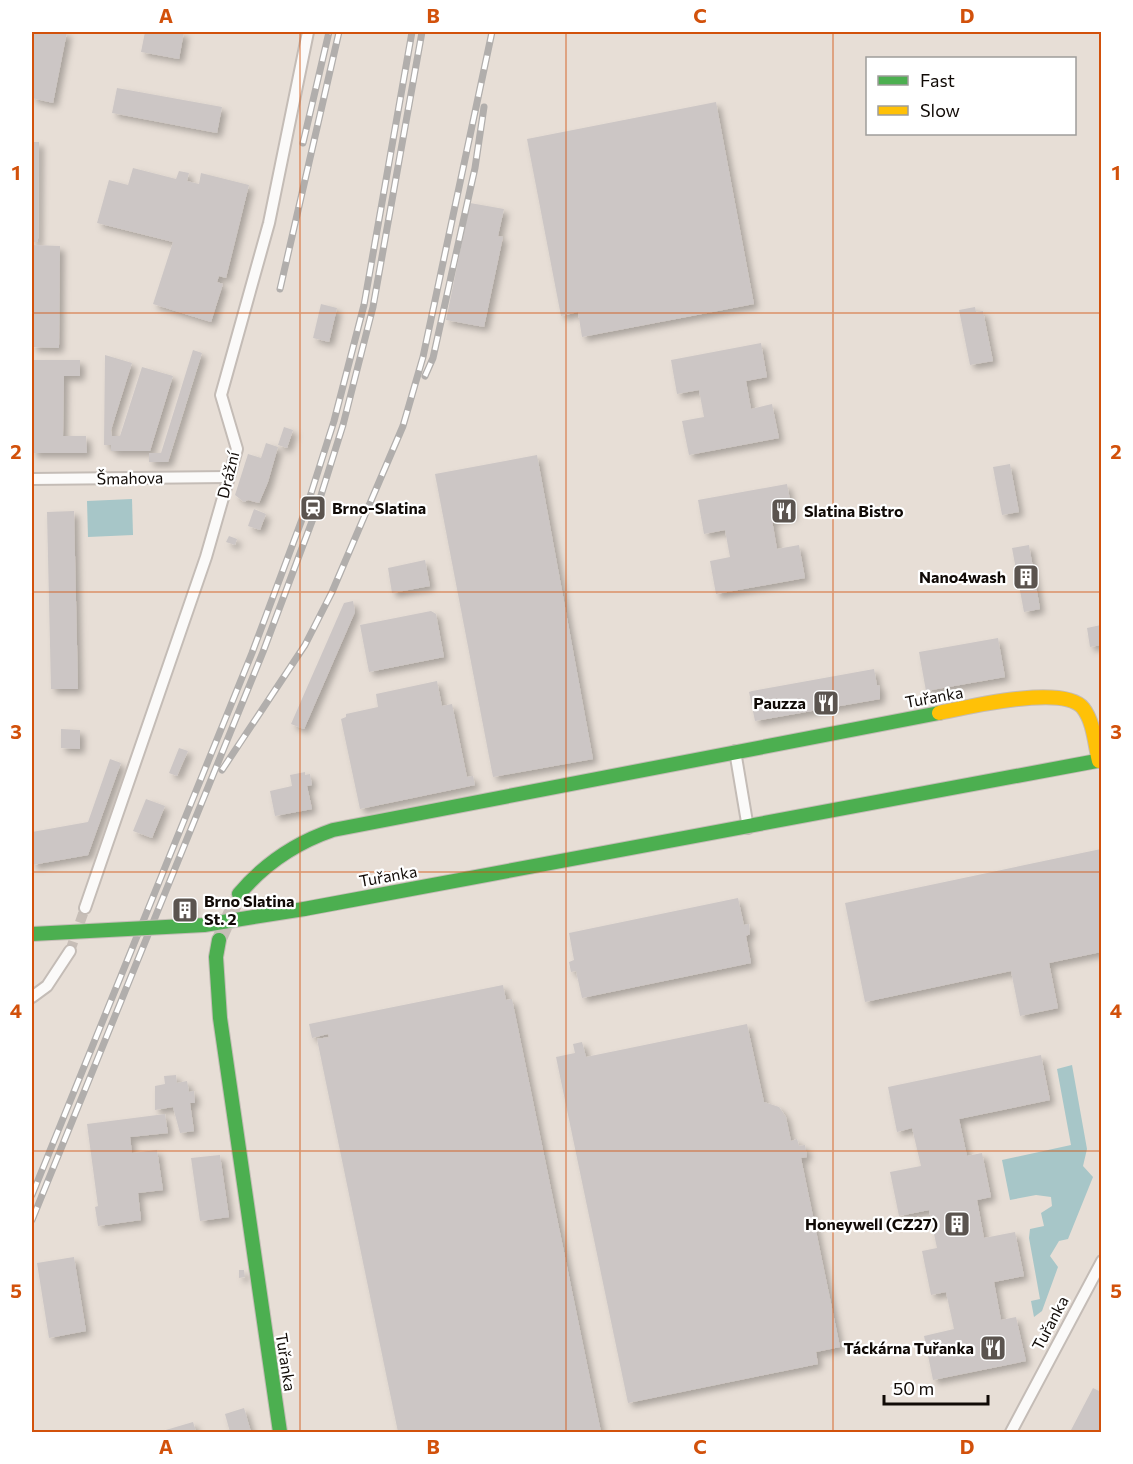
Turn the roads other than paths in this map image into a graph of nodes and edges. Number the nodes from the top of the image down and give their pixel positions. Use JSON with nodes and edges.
{"nodes":[{"id":1,"x":308,"y":32,"type":"edge"},
{"id":2,"x":228,"y":477,"type":"junction"},
{"id":3,"x":32,"y":479,"type":"edge"},
{"id":4,"x":735,"y":750,"type":"junction"},
{"id":5,"x":1100,"y":761,"type":"edge"},
{"id":6,"x":748,"y":828,"type":"junction"},
{"id":7,"x":239,"y":894,"type":"tunnel mouth"},
{"id":8,"x":85,"y":908,"type":"tunnel mouth"},
{"id":9,"x":32,"y":934,"type":"edge"},
{"id":10,"x":219,"y":940,"type":"tunnel mouth"},
{"id":11,"x":70,"y":951,"type":"tunnel mouth"},
{"id":12,"x":32,"y":997,"type":"edge"},
{"id":13,"x":1101,"y":1261,"type":"edge"},
{"id":14,"x":280,"y":1432,"type":"edge"},
{"id":15,"x":1011,"y":1432,"type":"edge"}],
"edges":[{"from":1,"to":2,"type":"street","name":"Drážní"},
{"from":2,"to":3,"type":"street","name":"Šmahova"},
{"from":2,"to":8,"type":"street","name":"Drážní"},
{"from":4,"to":5,"type":"street","name":"Tuřanka"},
{"from":4,"to":6,"type":"street"},
{"from":4,"to":7,"type":"street","name":"Tuřanka"},
{"from":5,"to":6,"type":"street","name":"Tuřanka"},
{"from":6,"to":9,"type":"street","name":"Tuřanka","bridge":true},
{"from":10,"to":14,"type":"street","name":"Tuřanka"},
{"from":11,"to":12,"type":"street"},
{"from":13,"to":15,"type":"street","name":"Tuřanka"}]}
